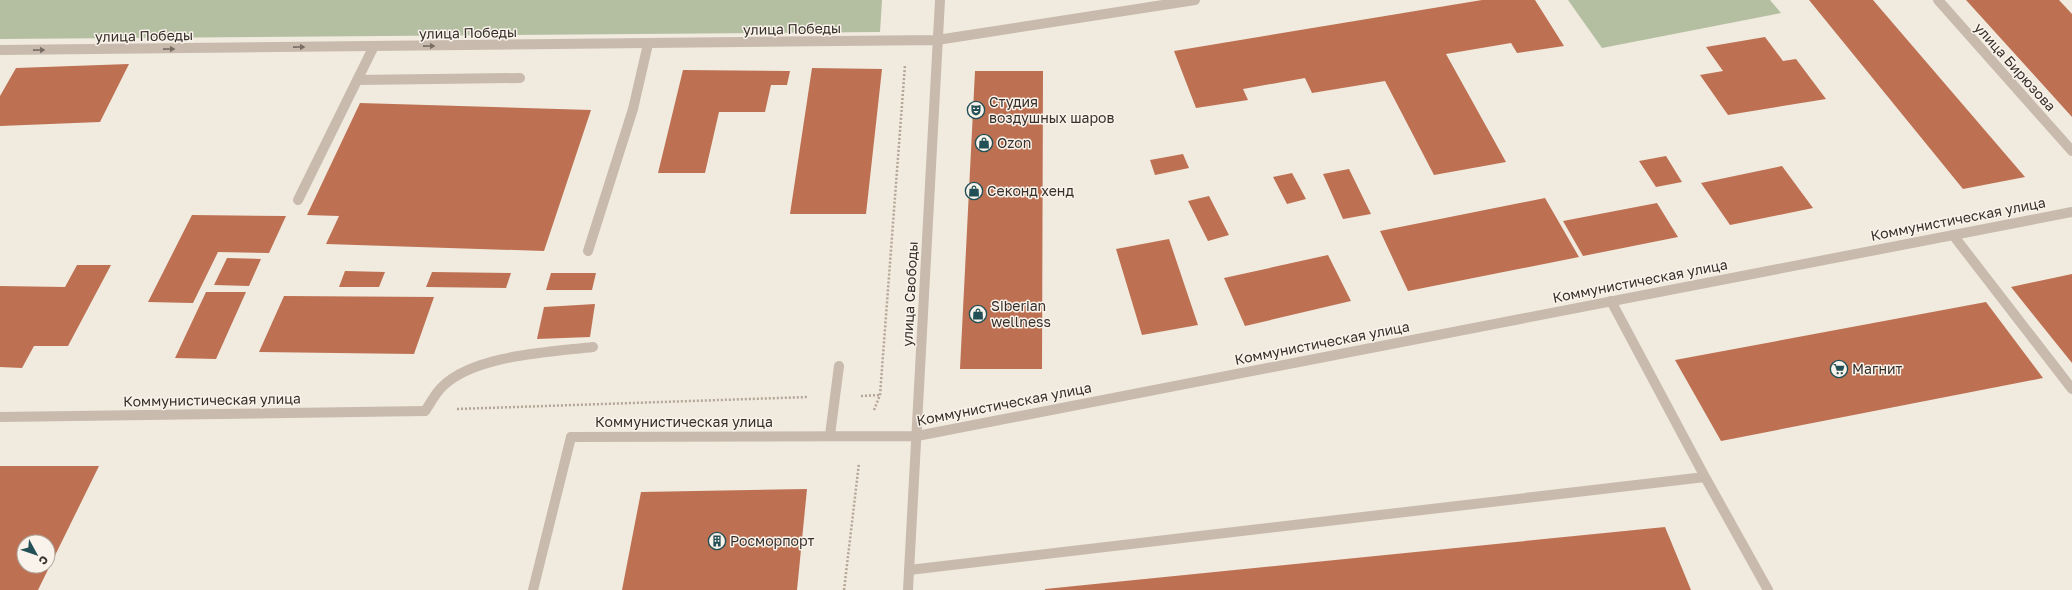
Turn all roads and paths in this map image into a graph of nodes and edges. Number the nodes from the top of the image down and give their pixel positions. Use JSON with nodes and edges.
{"nodes":[{"id":1,"x":940,"y":0,"type":"edge"},
{"id":2,"x":1195,"y":0,"type":"edge"},
{"id":3,"x":1938,"y":0,"type":"edge"},
{"id":4,"x":937,"y":40,"type":"junction"},
{"id":5,"x":907,"y":41,"type":"junction"},
{"id":6,"x":648,"y":44,"type":"junction"},
{"id":7,"x":374,"y":46,"type":"junction"},
{"id":8,"x":0,"y":50,"type":"edge"},
{"id":9,"x":520,"y":78,"type":"dead end"},
{"id":10,"x":357,"y":80,"type":"junction"},
{"id":11,"x":2072,"y":150,"type":"edge"},
{"id":12,"x":298,"y":200,"type":"dead end"},
{"id":13,"x":2072,"y":212,"type":"edge"},
{"id":14,"x":1953,"y":235,"type":"junction"},
{"id":15,"x":588,"y":251,"type":"dead end"},
{"id":16,"x":1611,"y":301,"type":"junction"},
{"id":17,"x":593,"y":347,"type":"dead end"},
{"id":18,"x":839,"y":366,"type":"dead end"},
{"id":19,"x":2072,"y":390,"type":"edge"},
{"id":20,"x":880,"y":395,"type":"junction"},
{"id":21,"x":835,"y":396,"type":"junction"},
{"id":22,"x":425,"y":411,"type":"junction"},
{"id":23,"x":0,"y":417,"type":"edge"},
{"id":24,"x":862,"y":435,"type":"junction"},
{"id":25,"x":830,"y":436,"type":"junction"},
{"id":26,"x":917,"y":436,"type":"junction"},
{"id":27,"x":1705,"y":478,"type":"junction"},
{"id":28,"x":910,"y":570,"type":"junction"},
{"id":29,"x":532,"y":590,"type":"edge"},
{"id":30,"x":844,"y":590,"type":"edge"},
{"id":31,"x":908,"y":590,"type":"edge"},
{"id":32,"x":1768,"y":590,"type":"edge"}],
"edges":[{"from":1,"to":4,"type":"street","name":"улица Свободы"},
{"from":2,"to":4,"type":"street","name":"улица Победы"},
{"from":3,"to":11,"type":"street","name":"улица Бирюзова"},
{"from":4,"to":5,"type":"street","name":"улица Победы"},
{"from":4,"to":26,"type":"street","name":"улица Свободы"},
{"from":5,"to":6,"type":"street","name":"улица Победы"},
{"from":5,"to":20,"type":"path"},
{"from":7,"to":6,"type":"street","name":"улица Победы","one_way":true},
{"from":6,"to":15,"type":"street"},
{"from":8,"to":7,"type":"street","name":"улица Победы","one_way":true},
{"from":7,"to":10,"type":"street"},
{"from":9,"to":10,"type":"street"},
{"from":10,"to":12,"type":"street"},
{"from":13,"to":14,"type":"street","name":"Коммунистическая улица"},
{"from":14,"to":16,"type":"street","name":"Коммунистическая улица"},
{"from":14,"to":19,"type":"street"},
{"from":16,"to":26,"type":"street","name":"Коммунистическая улица"},
{"from":16,"to":27,"type":"street"},
{"from":17,"to":22,"type":"street"},
{"from":18,"to":21,"type":"street"},
{"from":20,"to":21,"type":"path"},
{"from":20,"to":24,"type":"path"},
{"from":21,"to":22,"type":"path"},
{"from":21,"to":25,"type":"street"},
{"from":22,"to":23,"type":"street","name":"Коммунистическая улица"},
{"from":24,"to":25,"type":"street","name":"Коммунистическая улица"},
{"from":24,"to":26,"type":"street","name":"Коммунистическая улица"},
{"from":24,"to":30,"type":"path"},
{"from":25,"to":29,"type":"street","name":"Коммунистическая улица"},
{"from":26,"to":28,"type":"street","name":"улица Свободы"},
{"from":27,"to":28,"type":"street"},
{"from":27,"to":32,"type":"street"},
{"from":28,"to":31,"type":"street","name":"улица Свободы"}]}
